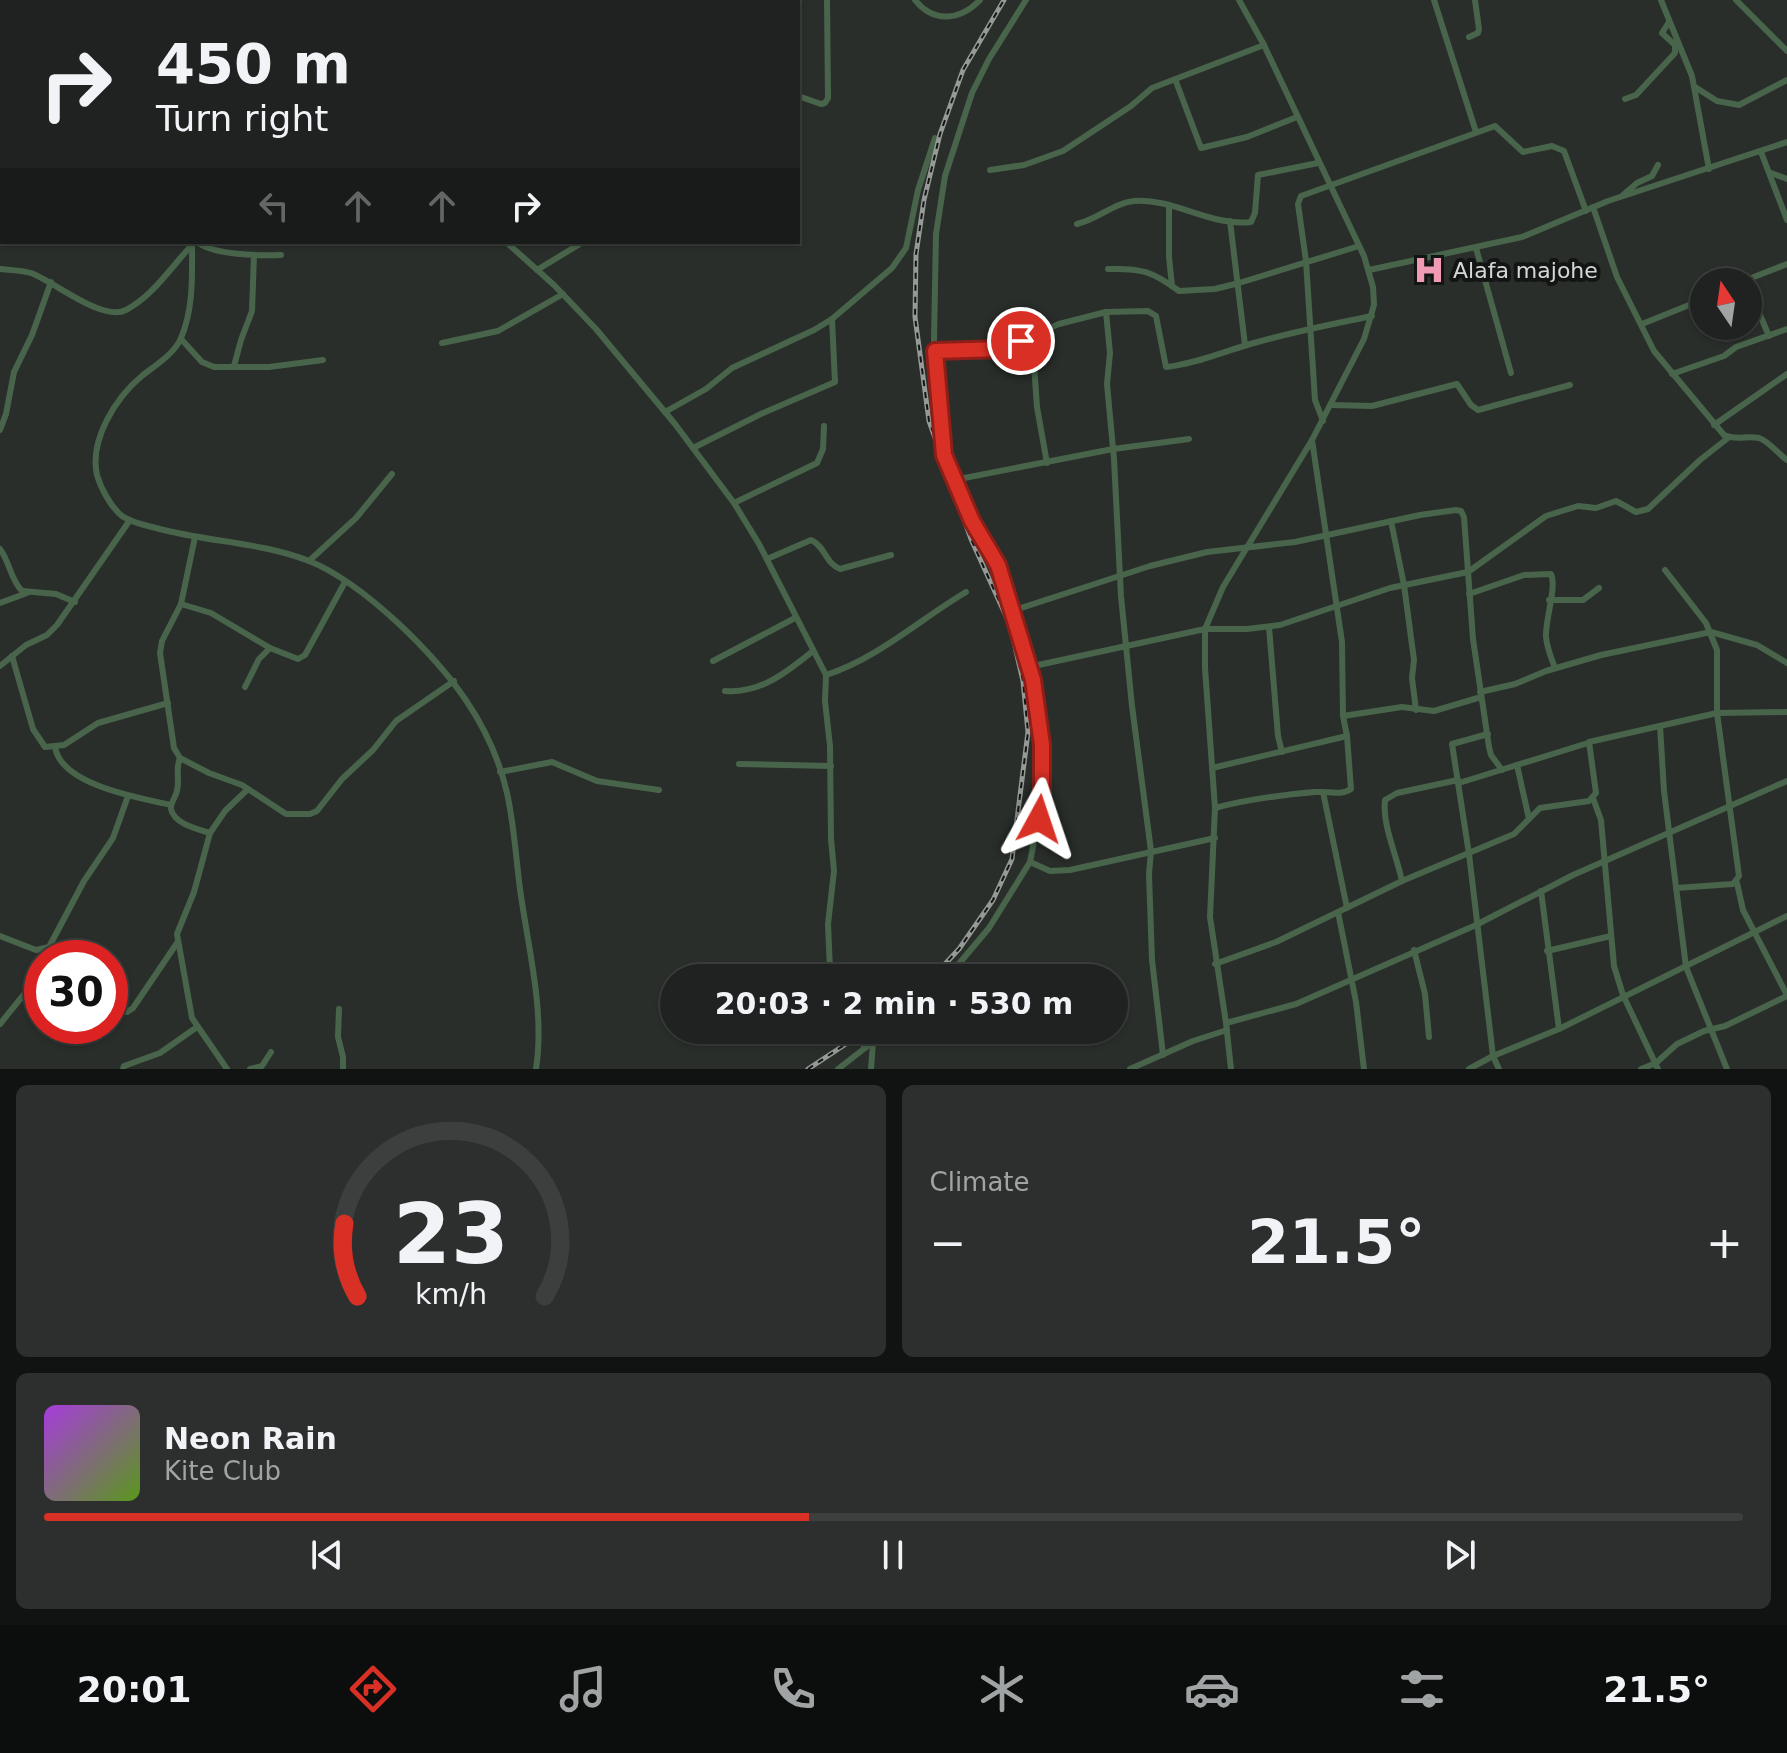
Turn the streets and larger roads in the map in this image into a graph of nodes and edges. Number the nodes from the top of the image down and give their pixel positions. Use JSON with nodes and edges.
{"nodes":[{"id":1,"x":827,"y":0,"type":"edge"},
{"id":2,"x":915,"y":0,"type":"edge"},
{"id":3,"x":980,"y":0,"type":"edge"},
{"id":4,"x":1026,"y":0,"type":"edge"},
{"id":5,"x":1239,"y":0,"type":"edge"},
{"id":6,"x":1434,"y":0,"type":"edge"},
{"id":7,"x":1475,"y":0,"type":"edge"},
{"id":8,"x":1661,"y":0,"type":"edge"},
{"id":9,"x":1736,"y":0,"type":"edge"},
{"id":10,"x":1669,"y":22,"type":"junction"},
{"id":11,"x":1469,"y":37,"type":"dead end"},
{"id":12,"x":1264,"y":45,"type":"junction"},
{"id":13,"x":1787,"y":51,"type":"edge"},
{"id":14,"x":1175,"y":79,"type":"junction"},
{"id":15,"x":1787,"y":80,"type":"edge"},
{"id":16,"x":1695,"y":87,"type":"junction"},
{"id":17,"x":800,"y":97,"type":"edge"},
{"id":18,"x":1625,"y":99,"type":"dead end"},
{"id":19,"x":1297,"y":117,"type":"junction"},
{"id":20,"x":1476,"y":132,"type":"junction"},
{"id":21,"x":935,"y":138,"type":"dead end"},
{"id":22,"x":1787,"y":142,"type":"edge"},
{"id":23,"x":1761,"y":152,"type":"junction"},
{"id":24,"x":1318,"y":163,"type":"junction"},
{"id":25,"x":1658,"y":165,"type":"dead end"},
{"id":26,"x":1709,"y":169,"type":"junction"},
{"id":27,"x":990,"y":170,"type":"dead end"},
{"id":28,"x":1771,"y":173,"type":"junction"},
{"id":29,"x":1787,"y":179,"type":"edge"},
{"id":30,"x":1329,"y":187,"type":"junction"},
{"id":31,"x":1620,"y":197,"type":"junction"},
{"id":32,"x":1169,"y":205,"type":"junction"},
{"id":33,"x":1589,"y":209,"type":"junction"},
{"id":34,"x":1787,"y":220,"type":"edge"},
{"id":35,"x":1230,"y":221,"type":"junction"},
{"id":36,"x":1077,"y":224,"type":"dead end"},
{"id":37,"x":192,"y":244,"type":"edge"},
{"id":38,"x":193,"y":244,"type":"edge"},
{"id":39,"x":195,"y":244,"type":"edge"},
{"id":40,"x":508,"y":244,"type":"edge"},
{"id":41,"x":580,"y":244,"type":"edge"},
{"id":42,"x":1359,"y":246,"type":"junction"},
{"id":43,"x":1476,"y":248,"type":"junction"},
{"id":44,"x":254,"y":255,"type":"junction"},
{"id":45,"x":281,"y":255,"type":"dead end"},
{"id":46,"x":1306,"y":261,"type":"junction"},
{"id":47,"x":1787,"y":264,"type":"edge"},
{"id":48,"x":0,"y":269,"type":"edge"},
{"id":49,"x":1108,"y":269,"type":"dead end"},
{"id":50,"x":537,"y":270,"type":"junction"},
{"id":51,"x":1369,"y":270,"type":"junction"},
{"id":52,"x":1762,"y":275,"type":"edge"},
{"id":53,"x":51,"y":282,"type":"junction"},
{"id":54,"x":1239,"y":283,"type":"junction"},
{"id":55,"x":1172,"y":286,"type":"junction"},
{"id":56,"x":563,"y":294,"type":"junction"},
{"id":57,"x":1690,"y":305,"type":"edge"},
{"id":58,"x":1106,"y":312,"type":"junction"},
{"id":59,"x":1372,"y":316,"type":"junction"},
{"id":60,"x":832,"y":319,"type":"junction"},
{"id":61,"x":1762,"y":321,"type":"edge"},
{"id":62,"x":1642,"y":324,"type":"junction"},
{"id":63,"x":1311,"y":329,"type":"junction"},
{"id":64,"x":1787,"y":329,"type":"edge"},
{"id":65,"x":1032,"y":336,"type":"junction"},
{"id":66,"x":1769,"y":336,"type":"junction"},
{"id":67,"x":181,"y":339,"type":"junction"},
{"id":68,"x":442,"y":343,"type":"dead end"},
{"id":69,"x":1245,"y":345,"type":"junction"},
{"id":70,"x":935,"y":351,"type":"junction"},
{"id":71,"x":323,"y":360,"type":"dead end"},
{"id":72,"x":234,"y":366,"type":"junction"},
{"id":73,"x":1511,"y":373,"type":"dead end"},
{"id":74,"x":1672,"y":374,"type":"junction"},
{"id":75,"x":1787,"y":374,"type":"edge"},
{"id":76,"x":1570,"y":385,"type":"dead end"},
{"id":77,"x":1331,"y":405,"type":"junction"},
{"id":78,"x":665,"y":412,"type":"junction"},
{"id":79,"x":1323,"y":421,"type":"junction"},
{"id":80,"x":1714,"y":425,"type":"junction"},
{"id":81,"x":824,"y":426,"type":"dead end"},
{"id":82,"x":0,"y":430,"type":"edge"},
{"id":83,"x":1728,"y":438,"type":"junction"},
{"id":84,"x":1189,"y":439,"type":"dead end"},
{"id":85,"x":1312,"y":440,"type":"junction"},
{"id":86,"x":693,"y":448,"type":"junction"},
{"id":87,"x":1113,"y":449,"type":"junction"},
{"id":88,"x":1787,"y":460,"type":"edge"},
{"id":89,"x":1047,"y":463,"type":"junction"},
{"id":90,"x":392,"y":474,"type":"dead end"},
{"id":91,"x":954,"y":480,"type":"junction"},
{"id":92,"x":734,"y":503,"type":"junction"},
{"id":93,"x":130,"y":520,"type":"junction"},
{"id":94,"x":1391,"y":521,"type":"junction"},
{"id":95,"x":1326,"y":535,"type":"junction"},
{"id":96,"x":195,"y":537,"type":"junction"},
{"id":97,"x":1246,"y":548,"type":"junction"},
{"id":98,"x":0,"y":549,"type":"edge"},
{"id":99,"x":891,"y":555,"type":"dead end"},
{"id":100,"x":767,"y":559,"type":"junction"},
{"id":101,"x":309,"y":561,"type":"junction"},
{"id":102,"x":1665,"y":570,"type":"dead end"},
{"id":103,"x":1468,"y":572,"type":"junction"},
{"id":104,"x":1120,"y":576,"type":"junction"},
{"id":105,"x":345,"y":582,"type":"junction"},
{"id":106,"x":1404,"y":585,"type":"junction"},
{"id":107,"x":1599,"y":588,"type":"dead end"},
{"id":108,"x":966,"y":592,"type":"dead end"},
{"id":109,"x":27,"y":593,"type":"junction"},
{"id":110,"x":1469,"y":594,"type":"junction"},
{"id":111,"x":1549,"y":600,"type":"junction"},
{"id":112,"x":75,"y":602,"type":"junction"},
{"id":113,"x":0,"y":603,"type":"edge"},
{"id":114,"x":181,"y":604,"type":"junction"},
{"id":115,"x":1337,"y":605,"type":"junction"},
{"id":116,"x":1012,"y":611,"type":"junction"},
{"id":117,"x":795,"y":618,"type":"junction"},
{"id":118,"x":1269,"y":627,"type":"junction"},
{"id":119,"x":1205,"y":629,"type":"junction"},
{"id":120,"x":1711,"y":632,"type":"junction"},
{"id":121,"x":1127,"y":647,"type":"junction"},
{"id":122,"x":270,"y":648,"type":"junction"},
{"id":123,"x":813,"y":651,"type":"junction"},
{"id":124,"x":12,"y":656,"type":"junction"},
{"id":125,"x":713,"y":661,"type":"dead end"},
{"id":126,"x":1787,"y":663,"type":"edge"},
{"id":127,"x":0,"y":666,"type":"edge"},
{"id":128,"x":1029,"y":667,"type":"junction"},
{"id":129,"x":1555,"y":668,"type":"junction"},
{"id":130,"x":826,"y":675,"type":"junction"},
{"id":131,"x":454,"y":681,"type":"junction"},
{"id":132,"x":245,"y":687,"type":"dead end"},
{"id":133,"x":725,"y":691,"type":"dead end"},
{"id":134,"x":1480,"y":694,"type":"junction"},
{"id":135,"x":168,"y":703,"type":"junction"},
{"id":136,"x":1416,"y":710,"type":"junction"},
{"id":137,"x":1787,"y":712,"type":"edge"},
{"id":138,"x":1717,"y":713,"type":"junction"},
{"id":139,"x":1343,"y":716,"type":"junction"},
{"id":140,"x":1660,"y":726,"type":"junction"},
{"id":141,"x":1488,"y":734,"type":"junction"},
{"id":142,"x":1347,"y":736,"type":"junction"},
{"id":143,"x":1588,"y":743,"type":"junction"},
{"id":144,"x":55,"y":747,"type":"junction"},
{"id":145,"x":1282,"y":752,"type":"junction"},
{"id":146,"x":180,"y":758,"type":"junction"},
{"id":147,"x":739,"y":764,"type":"dead end"},
{"id":148,"x":1517,"y":765,"type":"junction"},
{"id":149,"x":831,"y":766,"type":"junction"},
{"id":150,"x":1212,"y":768,"type":"junction"},
{"id":151,"x":1502,"y":770,"type":"junction"},
{"id":152,"x":500,"y":772,"type":"junction"},
{"id":153,"x":1787,"y":781,"type":"edge"},
{"id":154,"x":1458,"y":782,"type":"junction"},
{"id":155,"x":248,"y":789,"type":"junction"},
{"id":156,"x":659,"y":790,"type":"dead end"},
{"id":157,"x":1323,"y":792,"type":"junction"},
{"id":158,"x":128,"y":796,"type":"junction"},
{"id":159,"x":1593,"y":798,"type":"junction"},
{"id":160,"x":171,"y":805,"type":"junction"},
{"id":161,"x":1215,"y":808,"type":"junction"},
{"id":162,"x":1729,"y":808,"type":"junction"},
{"id":163,"x":1529,"y":819,"type":"junction"},
{"id":164,"x":1670,"y":832,"type":"junction"},
{"id":165,"x":210,"y":833,"type":"junction"},
{"id":166,"x":1215,"y":838,"type":"junction"},
{"id":167,"x":1151,"y":851,"type":"junction"},
{"id":168,"x":1469,"y":854,"type":"junction"},
{"id":169,"x":1606,"y":861,"type":"junction"},
{"id":170,"x":1030,"y":862,"type":"junction"},
{"id":171,"x":1402,"y":881,"type":"junction"},
{"id":172,"x":1737,"y":882,"type":"junction"},
{"id":173,"x":1676,"y":888,"type":"junction"},
{"id":174,"x":1541,"y":891,"type":"junction"},
{"id":175,"x":1347,"y":908,"type":"junction"},
{"id":176,"x":1338,"y":912,"type":"junction"},
{"id":177,"x":1787,"y":916,"type":"edge"},
{"id":178,"x":1476,"y":925,"type":"junction"},
{"id":179,"x":1754,"y":934,"type":"junction"},
{"id":180,"x":0,"y":936,"type":"edge"},
{"id":181,"x":1611,"y":936,"type":"junction"},
{"id":182,"x":178,"y":942,"type":"junction"},
{"id":183,"x":1414,"y":950,"type":"junction"},
{"id":184,"x":1547,"y":951,"type":"junction"},
{"id":185,"x":830,"y":964,"type":"edge"},
{"id":186,"x":959,"y":964,"type":"edge"},
{"id":187,"x":1215,"y":964,"type":"junction"},
{"id":188,"x":1686,"y":967,"type":"junction"},
{"id":189,"x":1351,"y":979,"type":"junction"},
{"id":190,"x":24,"y":994,"type":"edge"},
{"id":191,"x":1623,"y":995,"type":"junction"},
{"id":192,"x":1786,"y":997,"type":"edge"},
{"id":193,"x":339,"y":1009,"type":"dead end"},
{"id":194,"x":128,"y":1011,"type":"edge"},
{"id":195,"x":0,"y":1024,"type":"edge"},
{"id":196,"x":197,"y":1027,"type":"junction"},
{"id":197,"x":1227,"y":1027,"type":"junction"},
{"id":198,"x":1559,"y":1029,"type":"junction"},
{"id":199,"x":1711,"y":1030,"type":"junction"},
{"id":200,"x":1429,"y":1037,"type":"dead end"},
{"id":201,"x":863,"y":1044,"type":"edge"},
{"id":202,"x":870,"y":1044,"type":"edge"},
{"id":203,"x":873,"y":1044,"type":"edge"},
{"id":204,"x":865,"y":1048,"type":"junction"},
{"id":205,"x":271,"y":1052,"type":"dead end"},
{"id":206,"x":1163,"y":1055,"type":"junction"},
{"id":207,"x":1493,"y":1056,"type":"junction"},
{"id":208,"x":1657,"y":1066,"type":"edge"},
{"id":209,"x":123,"y":1069,"type":"edge"},
{"id":210,"x":227,"y":1069,"type":"edge"},
{"id":211,"x":250,"y":1069,"type":"edge"},
{"id":212,"x":343,"y":1069,"type":"edge"},
{"id":213,"x":536,"y":1069,"type":"edge"},
{"id":214,"x":838,"y":1069,"type":"edge"},
{"id":215,"x":871,"y":1069,"type":"edge"},
{"id":216,"x":1130,"y":1069,"type":"edge"},
{"id":217,"x":1231,"y":1069,"type":"edge"},
{"id":218,"x":1364,"y":1069,"type":"edge"},
{"id":219,"x":1469,"y":1069,"type":"edge"},
{"id":220,"x":1499,"y":1069,"type":"edge"},
{"id":221,"x":1641,"y":1069,"type":"edge"},
{"id":222,"x":1727,"y":1069,"type":"edge"}],
"edges":[{"from":1,"to":17,"type":"street"},
{"from":2,"to":3,"type":"street"},
{"from":4,"to":70,"type":"street"},
{"from":5,"to":12,"type":"street"},
{"from":6,"to":20,"type":"street"},
{"from":7,"to":11,"type":"street"},
{"from":8,"to":10,"type":"street"},
{"from":9,"to":13,"type":"street"},
{"from":10,"to":16,"type":"street"},
{"from":10,"to":18,"type":"street"},
{"from":12,"to":14,"type":"street"},
{"from":12,"to":19,"type":"street"},
{"from":14,"to":19,"type":"street"},
{"from":14,"to":27,"type":"street"},
{"from":15,"to":16,"type":"street"},
{"from":16,"to":26,"type":"street"},
{"from":19,"to":24,"type":"street"},
{"from":20,"to":30,"type":"street"},
{"from":20,"to":33,"type":"street"},
{"from":21,"to":60,"type":"street"},
{"from":22,"to":23,"type":"street"},
{"from":23,"to":26,"type":"street"},
{"from":23,"to":28,"type":"street"},
{"from":24,"to":30,"type":"street"},
{"from":24,"to":35,"type":"street"},
{"from":25,"to":31,"type":"street"},
{"from":26,"to":31,"type":"street"},
{"from":28,"to":29,"type":"street"},
{"from":28,"to":34,"type":"street"},
{"from":30,"to":42,"type":"street"},
{"from":30,"to":46,"type":"street"},
{"from":31,"to":33,"type":"street"},
{"from":32,"to":35,"type":"street"},
{"from":32,"to":36,"type":"street"},
{"from":32,"to":55,"type":"street"},
{"from":33,"to":43,"type":"street"},
{"from":33,"to":62,"type":"street"},
{"from":35,"to":54,"type":"street"},
{"from":37,"to":53,"type":"street"},
{"from":38,"to":67,"type":"street"},
{"from":39,"to":44,"type":"street"},
{"from":40,"to":50,"type":"street"},
{"from":41,"to":50,"type":"street"},
{"from":42,"to":46,"type":"street"},
{"from":42,"to":51,"type":"street"},
{"from":43,"to":51,"type":"street"},
{"from":43,"to":73,"type":"street"},
{"from":44,"to":45,"type":"street"},
{"from":44,"to":72,"type":"street"},
{"from":46,"to":54,"type":"street"},
{"from":46,"to":63,"type":"street"},
{"from":47,"to":52,"type":"street"},
{"from":48,"to":53,"type":"street"},
{"from":49,"to":55,"type":"street"},
{"from":50,"to":56,"type":"street"},
{"from":51,"to":59,"type":"street"},
{"from":53,"to":82,"type":"street"},
{"from":54,"to":55,"type":"street"},
{"from":54,"to":69,"type":"street"},
{"from":56,"to":68,"type":"street"},
{"from":56,"to":78,"type":"street"},
{"from":57,"to":62,"type":"street"},
{"from":58,"to":65,"type":"street"},
{"from":58,"to":69,"type":"street"},
{"from":58,"to":87,"type":"street"},
{"from":59,"to":63,"type":"street"},
{"from":59,"to":77,"type":"street"},
{"from":60,"to":78,"type":"street"},
{"from":60,"to":86,"type":"street"},
{"from":61,"to":66,"type":"street"},
{"from":62,"to":74,"type":"street"},
{"from":63,"to":69,"type":"street"},
{"from":63,"to":79,"type":"street"},
{"from":64,"to":66,"type":"street"},
{"from":65,"to":70,"type":"street"},
{"from":65,"to":89,"type":"street"},
{"from":66,"to":74,"type":"street"},
{"from":67,"to":72,"type":"street"},
{"from":67,"to":93,"type":"street"},
{"from":70,"to":91,"type":"street"},
{"from":71,"to":72,"type":"street"},
{"from":74,"to":80,"type":"street"},
{"from":75,"to":80,"type":"street"},
{"from":76,"to":77,"type":"street"},
{"from":77,"to":79,"type":"street"},
{"from":78,"to":86,"type":"street"},
{"from":79,"to":85,"type":"street"},
{"from":80,"to":83,"type":"street"},
{"from":81,"to":92,"type":"street"},
{"from":83,"to":88,"type":"street"},
{"from":83,"to":103,"type":"street"},
{"from":84,"to":87,"type":"street"},
{"from":85,"to":95,"type":"street"},
{"from":85,"to":97,"type":"street"},
{"from":86,"to":92,"type":"street"},
{"from":87,"to":89,"type":"street"},
{"from":87,"to":104,"type":"street"},
{"from":89,"to":91,"type":"street"},
{"from":90,"to":101,"type":"street"},
{"from":91,"to":116,"type":"street"},
{"from":92,"to":100,"type":"street"},
{"from":93,"to":96,"type":"street"},
{"from":93,"to":112,"type":"street"},
{"from":94,"to":95,"type":"street"},
{"from":94,"to":103,"type":"street"},
{"from":94,"to":106,"type":"street"},
{"from":95,"to":97,"type":"street"},
{"from":95,"to":115,"type":"street"},
{"from":96,"to":101,"type":"street"},
{"from":96,"to":114,"type":"street"},
{"from":97,"to":104,"type":"street"},
{"from":97,"to":119,"type":"street"},
{"from":98,"to":109,"type":"street"},
{"from":99,"to":100,"type":"street"},
{"from":100,"to":117,"type":"street"},
{"from":101,"to":105,"type":"street"},
{"from":102,"to":120,"type":"street"},
{"from":103,"to":106,"type":"street"},
{"from":103,"to":110,"type":"street"},
{"from":104,"to":116,"type":"street"},
{"from":104,"to":121,"type":"street"},
{"from":105,"to":122,"type":"street"},
{"from":105,"to":131,"type":"street"},
{"from":106,"to":115,"type":"street"},
{"from":106,"to":136,"type":"street"},
{"from":107,"to":111,"type":"street"},
{"from":108,"to":130,"type":"street"},
{"from":109,"to":112,"type":"street"},
{"from":109,"to":113,"type":"street"},
{"from":110,"to":111,"type":"street"},
{"from":110,"to":134,"type":"street"},
{"from":111,"to":129,"type":"street"},
{"from":112,"to":124,"type":"street"},
{"from":114,"to":122,"type":"street"},
{"from":114,"to":135,"type":"street"},
{"from":115,"to":118,"type":"street"},
{"from":115,"to":139,"type":"street"},
{"from":116,"to":128,"type":"street"},
{"from":117,"to":123,"type":"street"},
{"from":117,"to":125,"type":"street"},
{"from":118,"to":119,"type":"street"},
{"from":118,"to":145,"type":"street"},
{"from":119,"to":121,"type":"street"},
{"from":119,"to":150,"type":"street"},
{"from":120,"to":126,"type":"street"},
{"from":120,"to":129,"type":"street"},
{"from":120,"to":138,"type":"street"},
{"from":121,"to":128,"type":"street"},
{"from":121,"to":167,"type":"street"},
{"from":122,"to":132,"type":"street"},
{"from":123,"to":130,"type":"street"},
{"from":123,"to":133,"type":"street"},
{"from":124,"to":127,"type":"street"},
{"from":124,"to":144,"type":"street"},
{"from":128,"to":170,"type":"street"},
{"from":129,"to":134,"type":"street"},
{"from":130,"to":149,"type":"street"},
{"from":131,"to":152,"type":"street"},
{"from":131,"to":155,"type":"street"},
{"from":134,"to":136,"type":"street"},
{"from":134,"to":141,"type":"street"},
{"from":135,"to":144,"type":"street"},
{"from":135,"to":146,"type":"street"},
{"from":136,"to":139,"type":"street"},
{"from":137,"to":138,"type":"street"},
{"from":138,"to":140,"type":"street"},
{"from":138,"to":162,"type":"street"},
{"from":139,"to":142,"type":"street"},
{"from":140,"to":143,"type":"street"},
{"from":140,"to":164,"type":"street"},
{"from":141,"to":151,"type":"street"},
{"from":141,"to":154,"type":"street"},
{"from":142,"to":145,"type":"street"},
{"from":142,"to":157,"type":"street"},
{"from":143,"to":148,"type":"street"},
{"from":143,"to":159,"type":"street"},
{"from":144,"to":158,"type":"street"},
{"from":145,"to":150,"type":"street"},
{"from":146,"to":155,"type":"street"},
{"from":146,"to":160,"type":"street"},
{"from":147,"to":149,"type":"street"},
{"from":148,"to":151,"type":"street"},
{"from":148,"to":163,"type":"street"},
{"from":149,"to":185,"type":"street"},
{"from":150,"to":161,"type":"street"},
{"from":151,"to":154,"type":"street"},
{"from":152,"to":156,"type":"street"},
{"from":152,"to":213,"type":"street"},
{"from":153,"to":162,"type":"street"},
{"from":154,"to":168,"type":"street"},
{"from":154,"to":171,"type":"street"},
{"from":155,"to":165,"type":"street"},
{"from":157,"to":161,"type":"street"},
{"from":157,"to":175,"type":"street"},
{"from":158,"to":160,"type":"street"},
{"from":158,"to":180,"type":"street"},
{"from":159,"to":163,"type":"street"},
{"from":159,"to":169,"type":"street"},
{"from":160,"to":165,"type":"street"},
{"from":161,"to":166,"type":"street"},
{"from":162,"to":164,"type":"street"},
{"from":162,"to":172,"type":"street"},
{"from":163,"to":168,"type":"street"},
{"from":164,"to":169,"type":"street"},
{"from":164,"to":173,"type":"street"},
{"from":165,"to":182,"type":"street"},
{"from":166,"to":167,"type":"street"},
{"from":166,"to":187,"type":"street"},
{"from":167,"to":170,"type":"street"},
{"from":167,"to":206,"type":"street"},
{"from":168,"to":171,"type":"street"},
{"from":168,"to":178,"type":"street"},
{"from":169,"to":174,"type":"street"},
{"from":169,"to":181,"type":"street"},
{"from":170,"to":186,"type":"street"},
{"from":171,"to":175,"type":"street"},
{"from":172,"to":173,"type":"street"},
{"from":172,"to":179,"type":"street"},
{"from":173,"to":188,"type":"street"},
{"from":174,"to":178,"type":"street"},
{"from":174,"to":184,"type":"street"},
{"from":175,"to":176,"type":"street"},
{"from":176,"to":187,"type":"street"},
{"from":176,"to":189,"type":"street"},
{"from":177,"to":179,"type":"street"},
{"from":178,"to":183,"type":"street"},
{"from":178,"to":207,"type":"street"},
{"from":179,"to":188,"type":"street"},
{"from":179,"to":192,"type":"street"},
{"from":181,"to":184,"type":"street"},
{"from":181,"to":191,"type":"street"},
{"from":182,"to":194,"type":"street"},
{"from":182,"to":196,"type":"street"},
{"from":183,"to":189,"type":"street"},
{"from":183,"to":200,"type":"street"},
{"from":184,"to":198,"type":"street"},
{"from":187,"to":197,"type":"street"},
{"from":188,"to":191,"type":"street"},
{"from":188,"to":199,"type":"street"},
{"from":189,"to":197,"type":"street"},
{"from":189,"to":218,"type":"street"},
{"from":190,"to":195,"type":"street"},
{"from":191,"to":198,"type":"street"},
{"from":191,"to":208,"type":"street"},
{"from":192,"to":199,"type":"street"},
{"from":193,"to":212,"type":"street"},
{"from":196,"to":209,"type":"street"},
{"from":196,"to":210,"type":"street"},
{"from":197,"to":206,"type":"street"},
{"from":197,"to":217,"type":"street"},
{"from":198,"to":207,"type":"street"},
{"from":199,"to":208,"type":"street"},
{"from":199,"to":222,"type":"street"},
{"from":201,"to":204,"type":"street"},
{"from":202,"to":204,"type":"street"},
{"from":203,"to":215,"type":"street"},
{"from":204,"to":214,"type":"street"},
{"from":205,"to":211,"type":"street"},
{"from":206,"to":216,"type":"street"},
{"from":207,"to":219,"type":"street"},
{"from":207,"to":220,"type":"street"},
{"from":208,"to":221,"type":"street"}]}
